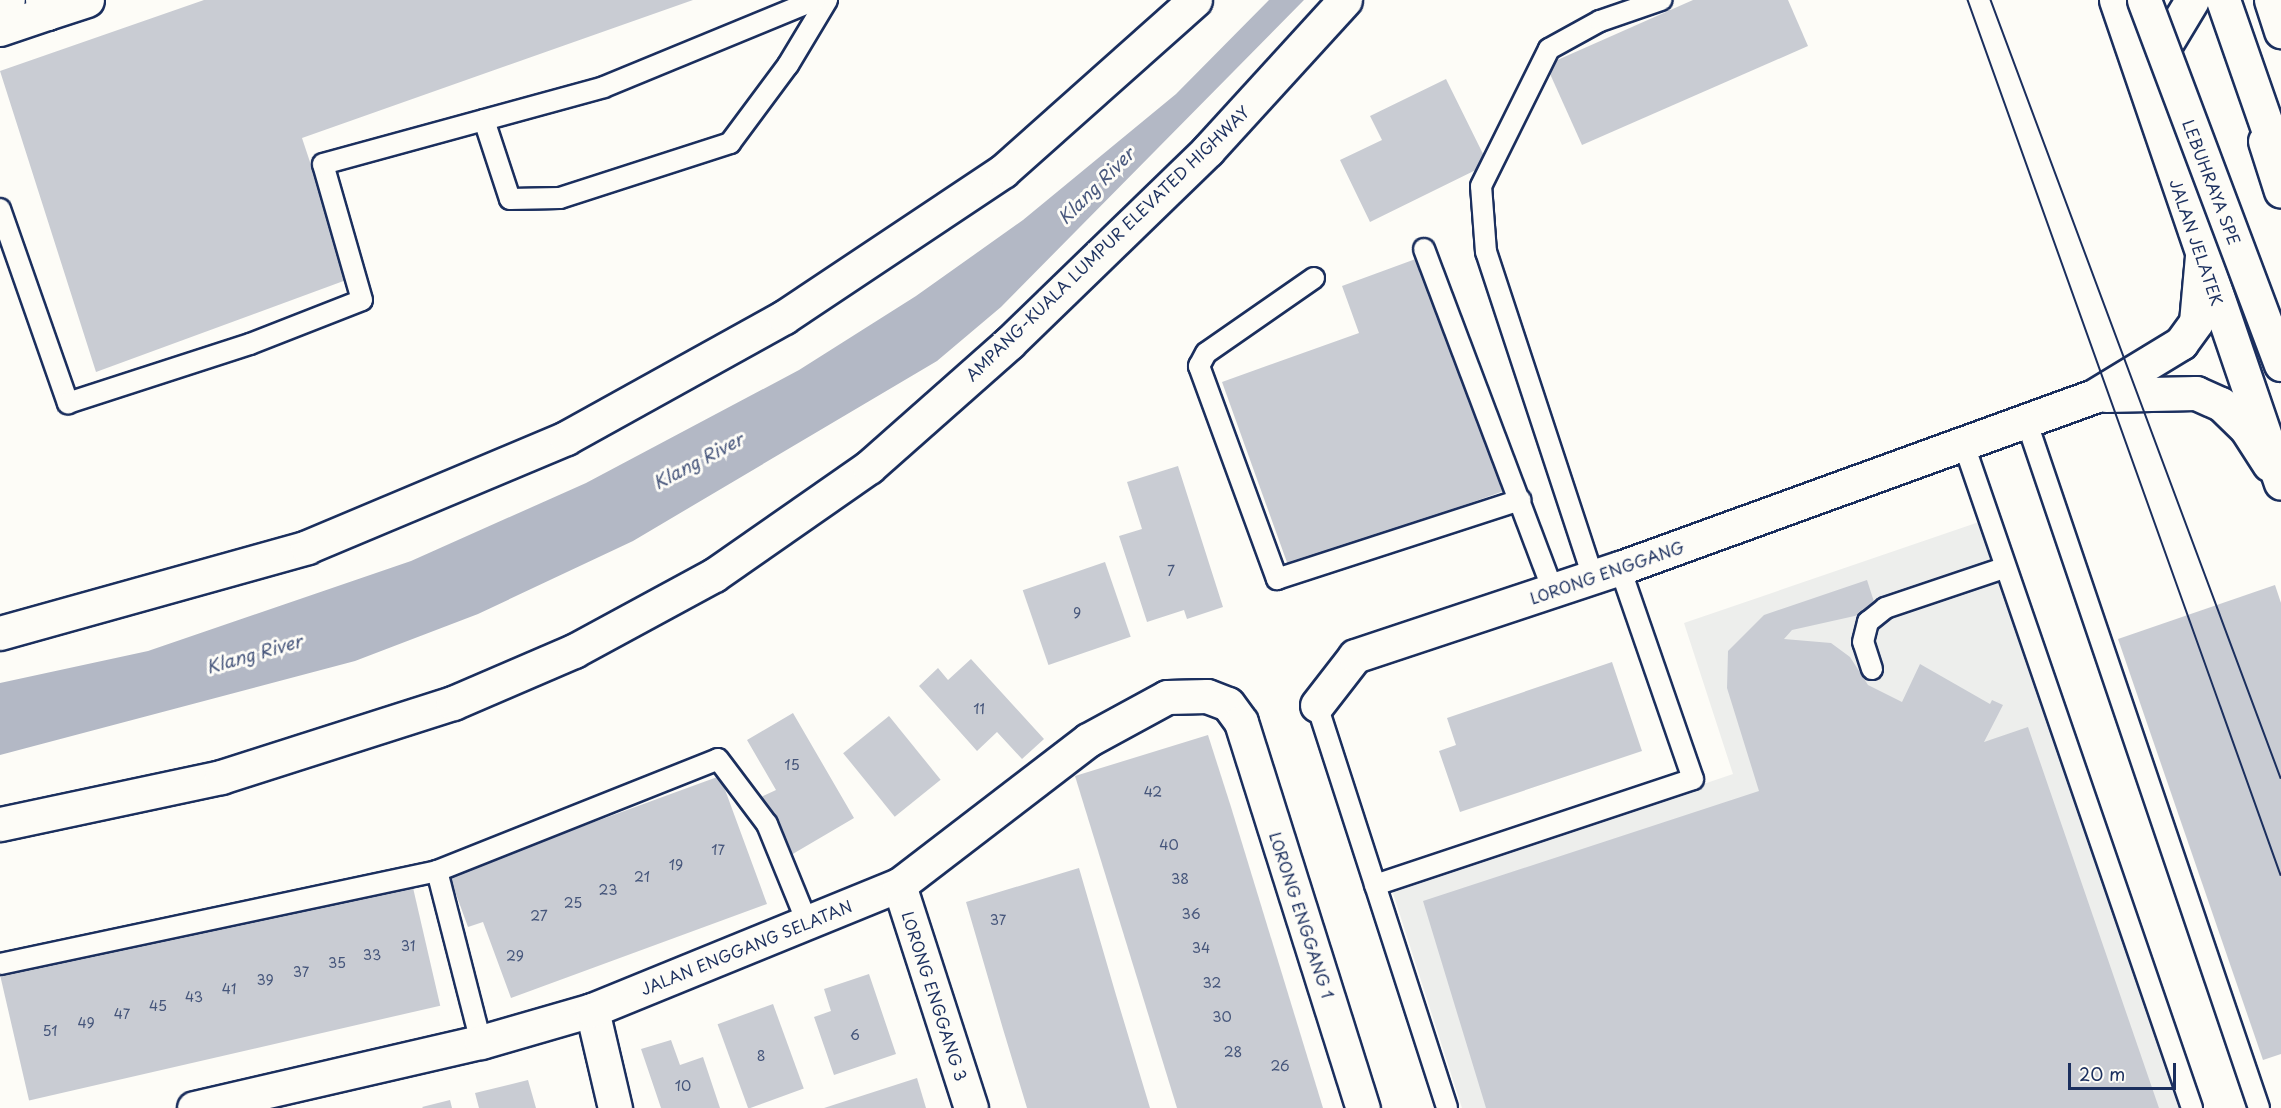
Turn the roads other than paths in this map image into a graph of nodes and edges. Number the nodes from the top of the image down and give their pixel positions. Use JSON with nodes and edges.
{"nodes":[{"id":1,"x":8,"y":0,"type":"edge"},
{"id":2,"x":87,"y":0,"type":"edge"},
{"id":3,"x":815,"y":0,"type":"edge"},
{"id":4,"x":827,"y":0,"type":"edge"},
{"id":5,"x":1195,"y":0,"type":"edge"},
{"id":6,"x":1345,"y":0,"type":"edge"},
{"id":7,"x":1661,"y":0,"type":"edge"},
{"id":8,"x":2116,"y":0,"type":"edge"},
{"id":9,"x":2144,"y":0,"type":"edge"},
{"id":10,"x":2192,"y":0,"type":"edge"},
{"id":11,"x":2221,"y":0,"type":"edge"},
{"id":12,"x":2232,"y":0,"type":"edge"},
{"id":13,"x":2271,"y":0,"type":"edge"},
{"id":14,"x":0,"y":2,"type":"edge"},
{"id":15,"x":44,"y":6,"type":"edge"},
{"id":16,"x":0,"y":29,"type":"edge"},
{"id":17,"x":2281,"y":31,"type":"edge"},
{"id":18,"x":2150,"y":108,"type":"junction"},
{"id":19,"x":484,"y":120,"type":"junction"},
{"id":20,"x":2281,"y":148,"type":"edge"},
{"id":21,"x":2281,"y":167,"type":"edge"},
{"id":22,"x":2281,"y":191,"type":"edge"},
{"id":23,"x":0,"y":209,"type":"edge"},
{"id":24,"x":1424,"y":249,"type":"dead end"},
{"id":25,"x":2202,"y":254,"type":"junction"},
{"id":26,"x":1314,"y":278,"type":"dead end"},
{"id":27,"x":2281,"y":364,"type":"edge"},
{"id":28,"x":2094,"y":396,"type":"junction"},
{"id":29,"x":2027,"y":423,"type":"junction"},
{"id":30,"x":1964,"y":445,"type":"junction"},
{"id":31,"x":2281,"y":483,"type":"edge"},
{"id":32,"x":1520,"y":500,"type":"junction"},
{"id":33,"x":2004,"y":568,"type":"junction"},
{"id":34,"x":1606,"y":573,"type":"junction"},
{"id":35,"x":1552,"y":591,"type":"junction"},
{"id":36,"x":0,"y":633,"type":"edge"},
{"id":37,"x":1872,"y":669,"type":"dead end"},
{"id":38,"x":1317,"y":705,"type":"joint"},
{"id":39,"x":1241,"y":722,"type":"joint"},
{"id":40,"x":0,"y":824,"type":"edge"},
{"id":41,"x":436,"y":871,"type":"junction"},
{"id":42,"x":899,"y":885,"type":"junction"},
{"id":43,"x":1375,"y":885,"type":"junction"},
{"id":44,"x":807,"y":922,"type":"junction"},
{"id":45,"x":0,"y":964,"type":"edge"},
{"id":46,"x":592,"y":1010,"type":"junction"},
{"id":47,"x":481,"y":1042,"type":"junction"},
{"id":48,"x":260,"y":1100,"type":"edge"},
{"id":49,"x":194,"y":1108,"type":"edge"},
{"id":50,"x":615,"y":1108,"type":"edge"},
{"id":51,"x":971,"y":1108,"type":"edge"},
{"id":52,"x":1364,"y":1108,"type":"edge"},
{"id":53,"x":1447,"y":1108,"type":"edge"},
{"id":54,"x":2192,"y":1108,"type":"edge"},
{"id":55,"x":2259,"y":1108,"type":"edge"}],
"edges":[{"from":1,"to":14,"type":"main road"},
{"from":2,"to":15,"type":"main road"},
{"from":3,"to":19,"type":"lane"},
{"from":4,"to":19,"type":"lane"},
{"from":5,"to":36,"type":"main road"},
{"from":6,"to":40,"type":"main road","name":"AMPANG-KUALA LUMPUR ELEVATED HIGHWAY"},
{"from":7,"to":34,"type":"lane"},
{"from":8,"to":18,"type":"main road","name":"JALAN JELATEK"},
{"from":9,"to":27,"type":"main road","name":"LEBUHRAYA SPE","bridge":true},
{"from":10,"to":18,"type":"main road"},
{"from":11,"to":21,"type":"main road"},
{"from":11,"to":22,"type":"main road"},
{"from":12,"to":20,"type":"main road"},
{"from":13,"to":17,"type":"main road"},
{"from":15,"to":16,"type":"main road"},
{"from":18,"to":25,"type":"main road","name":"JALAN JELATEK"},
{"from":19,"to":23,"type":"lane"},
{"from":24,"to":32,"type":"lane"},
{"from":25,"to":28,"type":"main road","name":"LORONG ENGGANG"},
{"from":25,"to":31,"type":"main road","name":"JALAN JELATEK"},
{"from":26,"to":32,"type":"lane"},
{"from":28,"to":29,"type":"main road","name":"LORONG ENGGANG"},
{"from":28,"to":31,"type":"main road","name":"LORONG ENGGANG"},
{"from":29,"to":30,"type":"main road","name":"LORONG ENGGANG"},
{"from":29,"to":55,"type":"lane"},
{"from":30,"to":33,"type":"lane"},
{"from":30,"to":34,"type":"main road","name":"LORONG ENGGANG"},
{"from":32,"to":35,"type":"lane"},
{"from":33,"to":37,"type":"lane"},
{"from":33,"to":54,"type":"lane"},
{"from":34,"to":35,"type":"main road","name":"LORONG ENGGANG"},
{"from":34,"to":43,"type":"lane"},
{"from":35,"to":38,"type":"main road","name":"LORONG ENGGANG"},
{"from":38,"to":43,"type":"lane","name":"LORONG ENGGANG"},
{"from":39,"to":42,"type":"main road","name":"JALAN ENGGANG SELATAN"},
{"from":39,"to":52,"type":"main road","name":"LORONG ENGGANG 1"},
{"from":41,"to":44,"type":"lane"},
{"from":41,"to":45,"type":"lane"},
{"from":41,"to":47,"type":"lane"},
{"from":42,"to":44,"type":"main road","name":"JALAN ENGGANG SELATAN"},
{"from":42,"to":51,"type":"main road","name":"LORONG ENGGANG 3"},
{"from":43,"to":53,"type":"lane","name":"LORONG ENGGANG"},
{"from":44,"to":46,"type":"main road","name":"JALAN ENGGANG SELATAN"},
{"from":46,"to":47,"type":"main road","name":"JALAN ENGGANG SELATAN"},
{"from":46,"to":50,"type":"main road"},
{"from":47,"to":48,"type":"main road","name":"JALAN ENGGANG SELATAN"},
{"from":48,"to":49,"type":"main road","name":"JALAN ENGGANG SELATAN"}]}
